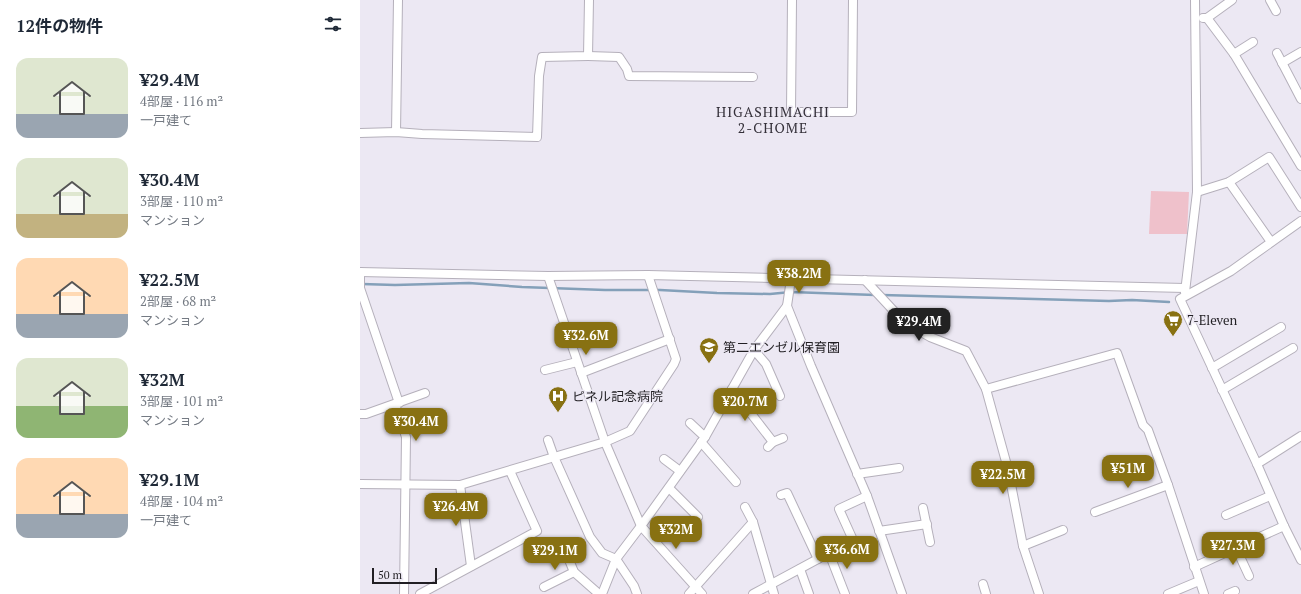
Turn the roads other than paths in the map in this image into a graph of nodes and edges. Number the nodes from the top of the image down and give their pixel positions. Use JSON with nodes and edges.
{"nodes":[{"id":1,"x":398,"y":0,"type":"edge"},
{"id":2,"x":589,"y":0,"type":"edge"},
{"id":3,"x":792,"y":0,"type":"edge"},
{"id":4,"x":853,"y":0,"type":"edge"},
{"id":5,"x":1195,"y":0,"type":"edge"},
{"id":6,"x":1232,"y":0,"type":"edge"},
{"id":7,"x":1270,"y":0,"type":"edge"},
{"id":8,"x":1276,"y":11,"type":"dead end"},
{"id":9,"x":1195,"y":18,"type":"junction"},
{"id":10,"x":1207,"y":18,"type":"junction"},
{"id":11,"x":1253,"y":42,"type":"dead end"},
{"id":12,"x":1276,"y":52,"type":"dead end"},
{"id":13,"x":1301,"y":52,"type":"edge"},
{"id":14,"x":1234,"y":54,"type":"junction"},
{"id":15,"x":588,"y":56,"type":"junction"},
{"id":16,"x":1282,"y":62,"type":"junction"},
{"id":17,"x":753,"y":76,"type":"dead end"},
{"id":18,"x":1297,"y":83,"type":"edge"},
{"id":19,"x":1301,"y":99,"type":"edge"},
{"id":20,"x":396,"y":132,"type":"junction"},
{"id":21,"x":360,"y":133,"type":"edge"},
{"id":22,"x":1301,"y":166,"type":"edge"},
{"id":23,"x":1229,"y":182,"type":"junction"},
{"id":24,"x":1197,"y":192,"type":"junction"},
{"id":25,"x":1301,"y":207,"type":"edge"},
{"id":26,"x":1301,"y":221,"type":"edge"},
{"id":27,"x":1271,"y":242,"type":"junction"},
{"id":28,"x":360,"y":272,"type":"edge"},
{"id":29,"x":548,"y":276,"type":"junction"},
{"id":30,"x":648,"y":276,"type":"junction"},
{"id":31,"x":791,"y":279,"type":"junction"},
{"id":32,"x":865,"y":280,"type":"junction"},
{"id":33,"x":1185,"y":288,"type":"junction"},
{"id":34,"x":1184,"y":297,"type":"junction"},
{"id":35,"x":787,"y":306,"type":"junction"},
{"id":36,"x":1281,"y":327,"type":"dead end"},
{"id":37,"x":670,"y":339,"type":"junction"},
{"id":38,"x":1293,"y":348,"type":"dead end"},
{"id":39,"x":754,"y":350,"type":"junction"},
{"id":40,"x":577,"y":362,"type":"junction"},
{"id":41,"x":1212,"y":368,"type":"junction"},
{"id":42,"x":545,"y":370,"type":"dead end"},
{"id":43,"x":581,"y":373,"type":"junction"},
{"id":44,"x":732,"y":389,"type":"junction"},
{"id":45,"x":986,"y":389,"type":"junction"},
{"id":46,"x":1222,"y":390,"type":"junction"},
{"id":47,"x":426,"y":393,"type":"dead end"},
{"id":48,"x":780,"y":396,"type":"dead end"},
{"id":49,"x":397,"y":404,"type":"junction"},
{"id":50,"x":360,"y":414,"type":"edge"},
{"id":51,"x":690,"y":423,"type":"dead end"},
{"id":52,"x":1301,"y":436,"type":"edge"},
{"id":53,"x":783,"y":438,"type":"dead end"},
{"id":54,"x":548,"y":440,"type":"dead end"},
{"id":55,"x":703,"y":440,"type":"junction"},
{"id":56,"x":605,"y":442,"type":"junction"},
{"id":57,"x":554,"y":457,"type":"junction"},
{"id":58,"x":664,"y":459,"type":"dead end"},
{"id":59,"x":1257,"y":464,"type":"junction"},
{"id":60,"x":900,"y":468,"type":"dead end"},
{"id":61,"x":510,"y":471,"type":"junction"},
{"id":62,"x":680,"y":471,"type":"junction"},
{"id":63,"x":857,"y":474,"type":"junction"},
{"id":64,"x":736,"y":482,"type":"dead end"},
{"id":65,"x":360,"y":484,"type":"edge"},
{"id":66,"x":406,"y":485,"type":"junction"},
{"id":67,"x":1168,"y":485,"type":"junction"},
{"id":68,"x":460,"y":486,"type":"junction"},
{"id":69,"x":669,"y":488,"type":"junction"},
{"id":70,"x":781,"y":495,"type":"dead end"},
{"id":71,"x":867,"y":496,"type":"junction"},
{"id":72,"x":1270,"y":496,"type":"junction"},
{"id":73,"x":745,"y":508,"type":"dead end"},
{"id":74,"x":923,"y":508,"type":"dead end"},
{"id":75,"x":1095,"y":512,"type":"dead end"},
{"id":76,"x":1226,"y":515,"type":"dead end"},
{"id":77,"x":698,"y":517,"type":"dead end"},
{"id":78,"x":753,"y":522,"type":"junction"},
{"id":79,"x":927,"y":524,"type":"junction"},
{"id":80,"x":641,"y":526,"type":"junction"},
{"id":81,"x":1284,"y":526,"type":"junction"},
{"id":82,"x":1063,"y":530,"type":"dead end"},
{"id":83,"x":879,"y":531,"type":"junction"},
{"id":84,"x":930,"y":542,"type":"dead end"},
{"id":85,"x":1024,"y":546,"type":"junction"},
{"id":86,"x":1236,"y":548,"type":"junction"},
{"id":87,"x":565,"y":550,"type":"dead end"},
{"id":88,"x":829,"y":553,"type":"junction"},
{"id":89,"x":616,"y":559,"type":"junction"},
{"id":90,"x":818,"y":559,"type":"junction"},
{"id":91,"x":1301,"y":560,"type":"edge"},
{"id":92,"x":471,"y":566,"type":"junction"},
{"id":93,"x":1194,"y":567,"type":"junction"},
{"id":94,"x":800,"y":569,"type":"junction"},
{"id":95,"x":574,"y":572,"type":"junction"},
{"id":96,"x":1248,"y":576,"type":"dead end"},
{"id":97,"x":1199,"y":581,"type":"junction"},
{"id":98,"x":983,"y":584,"type":"dead end"},
{"id":99,"x":771,"y":585,"type":"junction"},
{"id":100,"x":544,"y":587,"type":"dead end"},
{"id":101,"x":695,"y":587,"type":"junction"},
{"id":102,"x":404,"y":594,"type":"edge"},
{"id":103,"x":420,"y":594,"type":"edge"},
{"id":104,"x":600,"y":594,"type":"edge"},
{"id":105,"x":637,"y":594,"type":"edge"},
{"id":106,"x":689,"y":594,"type":"edge"},
{"id":107,"x":702,"y":594,"type":"edge"},
{"id":108,"x":753,"y":594,"type":"edge"},
{"id":109,"x":774,"y":594,"type":"edge"},
{"id":110,"x":809,"y":594,"type":"edge"},
{"id":111,"x":845,"y":594,"type":"edge"},
{"id":112,"x":902,"y":594,"type":"edge"},
{"id":113,"x":986,"y":594,"type":"edge"},
{"id":114,"x":1039,"y":594,"type":"edge"},
{"id":115,"x":1168,"y":594,"type":"edge"},
{"id":116,"x":1204,"y":594,"type":"edge"}],
"edges":[{"from":1,"to":20,"type":"street"},
{"from":2,"to":15,"type":"street"},
{"from":3,"to":4,"type":"street"},
{"from":5,"to":9,"type":"street"},
{"from":6,"to":10,"type":"street"},
{"from":7,"to":8,"type":"street"},
{"from":9,"to":10,"type":"street"},
{"from":9,"to":24,"type":"street"},
{"from":10,"to":14,"type":"street"},
{"from":11,"to":14,"type":"street"},
{"from":12,"to":16,"type":"street"},
{"from":13,"to":16,"type":"street"},
{"from":14,"to":22,"type":"street"},
{"from":15,"to":17,"type":"street"},
{"from":15,"to":20,"type":"street"},
{"from":16,"to":18,"type":"street"},
{"from":18,"to":19,"type":"street"},
{"from":20,"to":21,"type":"street"},
{"from":23,"to":24,"type":"street"},
{"from":23,"to":25,"type":"street"},
{"from":23,"to":27,"type":"street"},
{"from":24,"to":33,"type":"street"},
{"from":26,"to":27,"type":"street"},
{"from":27,"to":34,"type":"street"},
{"from":28,"to":29,"type":"street"},
{"from":28,"to":49,"type":"street"},
{"from":29,"to":30,"type":"street"},
{"from":29,"to":40,"type":"street"},
{"from":30,"to":31,"type":"street"},
{"from":30,"to":37,"type":"street"},
{"from":31,"to":32,"type":"street"},
{"from":31,"to":35,"type":"street"},
{"from":32,"to":33,"type":"street"},
{"from":32,"to":45,"type":"street"},
{"from":33,"to":34,"type":"street"},
{"from":34,"to":41,"type":"street"},
{"from":35,"to":39,"type":"street"},
{"from":35,"to":63,"type":"street"},
{"from":36,"to":41,"type":"street"},
{"from":37,"to":43,"type":"street"},
{"from":37,"to":56,"type":"street"},
{"from":38,"to":46,"type":"street"},
{"from":39,"to":44,"type":"street"},
{"from":39,"to":48,"type":"street"},
{"from":40,"to":42,"type":"street"},
{"from":40,"to":43,"type":"street"},
{"from":41,"to":46,"type":"street"},
{"from":43,"to":56,"type":"street"},
{"from":44,"to":53,"type":"street"},
{"from":44,"to":55,"type":"street"},
{"from":45,"to":67,"type":"street"},
{"from":45,"to":85,"type":"street"},
{"from":46,"to":59,"type":"street"},
{"from":47,"to":49,"type":"street"},
{"from":49,"to":50,"type":"street"},
{"from":49,"to":66,"type":"street"},
{"from":51,"to":55,"type":"street"},
{"from":52,"to":59,"type":"street"},
{"from":54,"to":57,"type":"street"},
{"from":55,"to":62,"type":"street"},
{"from":55,"to":64,"type":"street"},
{"from":56,"to":57,"type":"street"},
{"from":56,"to":80,"type":"street"},
{"from":57,"to":61,"type":"street"},
{"from":57,"to":89,"type":"street"},
{"from":58,"to":62,"type":"street"},
{"from":59,"to":72,"type":"street"},
{"from":60,"to":63,"type":"street"},
{"from":61,"to":68,"type":"street"},
{"from":61,"to":92,"type":"street"},
{"from":62,"to":69,"type":"street"},
{"from":63,"to":71,"type":"street"},
{"from":65,"to":66,"type":"street"},
{"from":66,"to":68,"type":"street"},
{"from":66,"to":102,"type":"street"},
{"from":67,"to":75,"type":"street"},
{"from":67,"to":93,"type":"street"},
{"from":68,"to":92,"type":"street"},
{"from":69,"to":77,"type":"street"},
{"from":69,"to":80,"type":"street"},
{"from":70,"to":90,"type":"street"},
{"from":71,"to":83,"type":"street"},
{"from":71,"to":88,"type":"street"},
{"from":72,"to":76,"type":"street"},
{"from":72,"to":81,"type":"street"},
{"from":73,"to":78,"type":"street"},
{"from":74,"to":79,"type":"street"},
{"from":78,"to":99,"type":"street"},
{"from":78,"to":101,"type":"street"},
{"from":79,"to":83,"type":"street"},
{"from":79,"to":84,"type":"street"},
{"from":80,"to":89,"type":"street"},
{"from":80,"to":101,"type":"street"},
{"from":81,"to":86,"type":"street"},
{"from":81,"to":91,"type":"street"},
{"from":82,"to":85,"type":"street"},
{"from":83,"to":112,"type":"street"},
{"from":85,"to":114,"type":"street"},
{"from":86,"to":93,"type":"street"},
{"from":86,"to":96,"type":"street"},
{"from":87,"to":95,"type":"street"},
{"from":88,"to":90,"type":"street"},
{"from":88,"to":111,"type":"street"},
{"from":89,"to":104,"type":"street"},
{"from":89,"to":105,"type":"street"},
{"from":90,"to":94,"type":"street"},
{"from":92,"to":103,"type":"street"},
{"from":93,"to":97,"type":"street"},
{"from":94,"to":99,"type":"street"},
{"from":94,"to":110,"type":"street"},
{"from":95,"to":100,"type":"street"},
{"from":95,"to":104,"type":"street"},
{"from":97,"to":115,"type":"street"},
{"from":97,"to":116,"type":"street"},
{"from":98,"to":113,"type":"street"},
{"from":99,"to":108,"type":"street"},
{"from":99,"to":109,"type":"street"},
{"from":101,"to":106,"type":"street"},
{"from":101,"to":107,"type":"street"}]}
